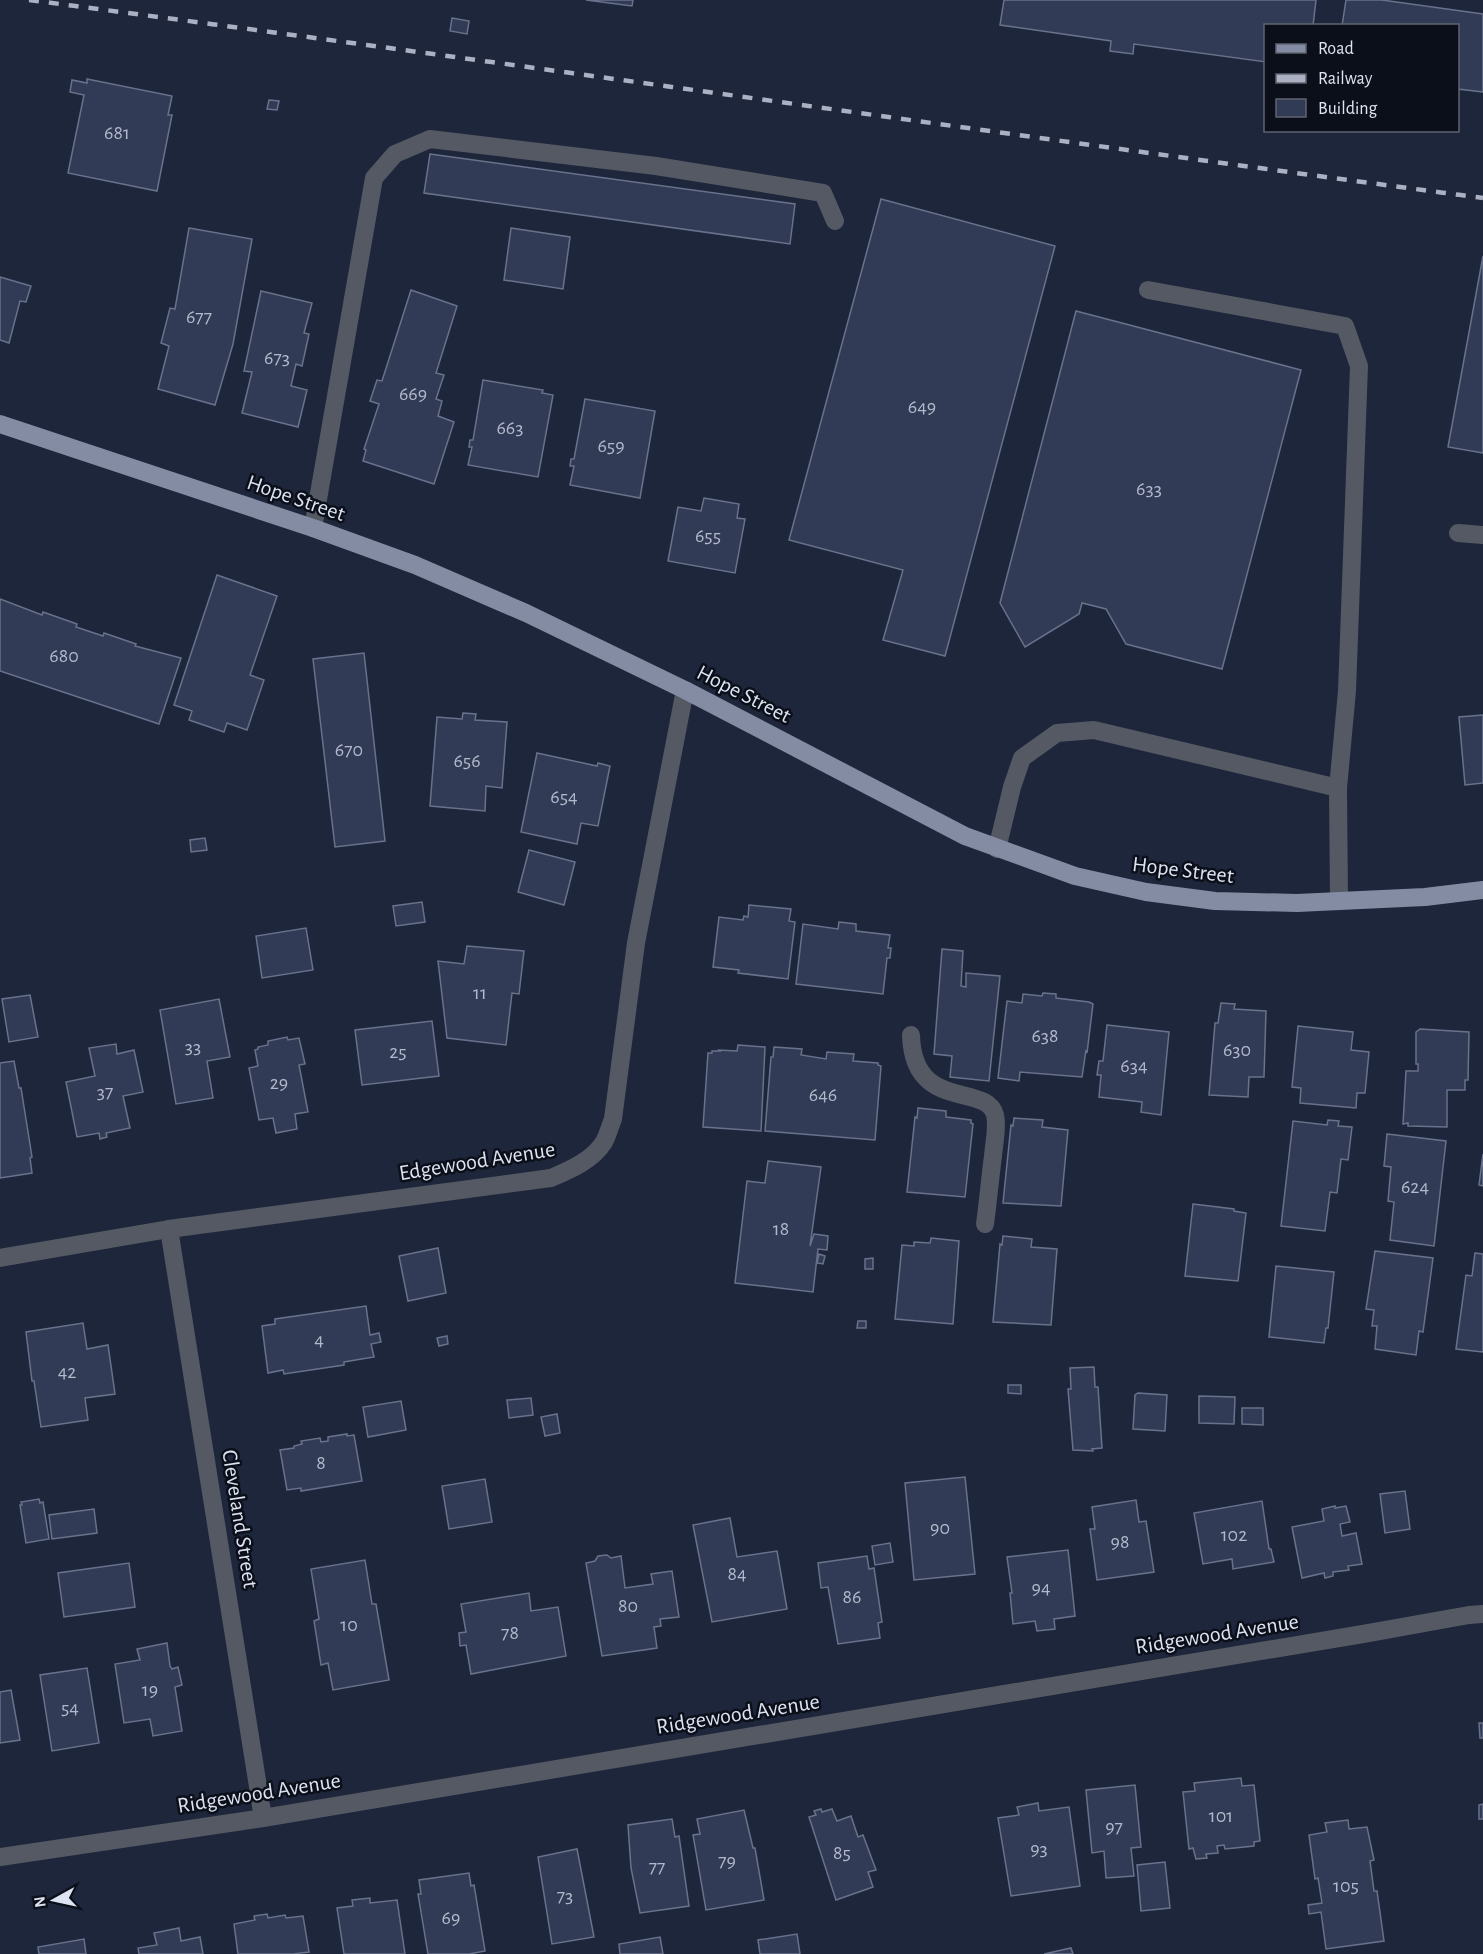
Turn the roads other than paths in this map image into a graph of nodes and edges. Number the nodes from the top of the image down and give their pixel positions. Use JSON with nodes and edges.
{"nodes":[{"id":1,"x":835,"y":221,"type":"dead end"},
{"id":2,"x":1148,"y":290,"type":"dead end"},
{"id":3,"x":0,"y":424,"type":"edge"},
{"id":4,"x":313,"y":528,"type":"junction"},
{"id":5,"x":1458,"y":533,"type":"dead end"},
{"id":6,"x":1483,"y":535,"type":"edge"},
{"id":7,"x":685,"y":690,"type":"junction"},
{"id":8,"x":1338,"y":788,"type":"junction"},
{"id":9,"x":998,"y":849,"type":"junction"},
{"id":10,"x":1483,"y":890,"type":"edge"},
{"id":11,"x":1339,"y":901,"type":"junction"},
{"id":12,"x":911,"y":1035,"type":"dead end"},
{"id":13,"x":985,"y":1224,"type":"dead end"},
{"id":14,"x":170,"y":1228,"type":"junction"},
{"id":15,"x":0,"y":1258,"type":"edge"},
{"id":16,"x":1483,"y":1614,"type":"edge"},
{"id":17,"x":263,"y":1818,"type":"junction"},
{"id":18,"x":0,"y":1857,"type":"edge"}],
"edges":[{"from":1,"to":4,"type":"street"},
{"from":2,"to":8,"type":"street"},
{"from":3,"to":4,"type":"main road","name":"Hope Street"},
{"from":4,"to":7,"type":"main road","name":"Hope Street"},
{"from":5,"to":6,"type":"street"},
{"from":7,"to":9,"type":"main road","name":"Hope Street"},
{"from":7,"to":14,"type":"street","name":"Edgewood Avenue"},
{"from":8,"to":9,"type":"street"},
{"from":8,"to":11,"type":"street"},
{"from":9,"to":11,"type":"main road","name":"Hope Street"},
{"from":10,"to":11,"type":"main road","name":"Hope Street"},
{"from":12,"to":13,"type":"street"},
{"from":14,"to":15,"type":"street","name":"Edgewood Avenue"},
{"from":14,"to":17,"type":"street","name":"Cleveland Street"},
{"from":16,"to":17,"type":"street","name":"Ridgewood Avenue"},
{"from":17,"to":18,"type":"street","name":"Ridgewood Avenue"}]}
